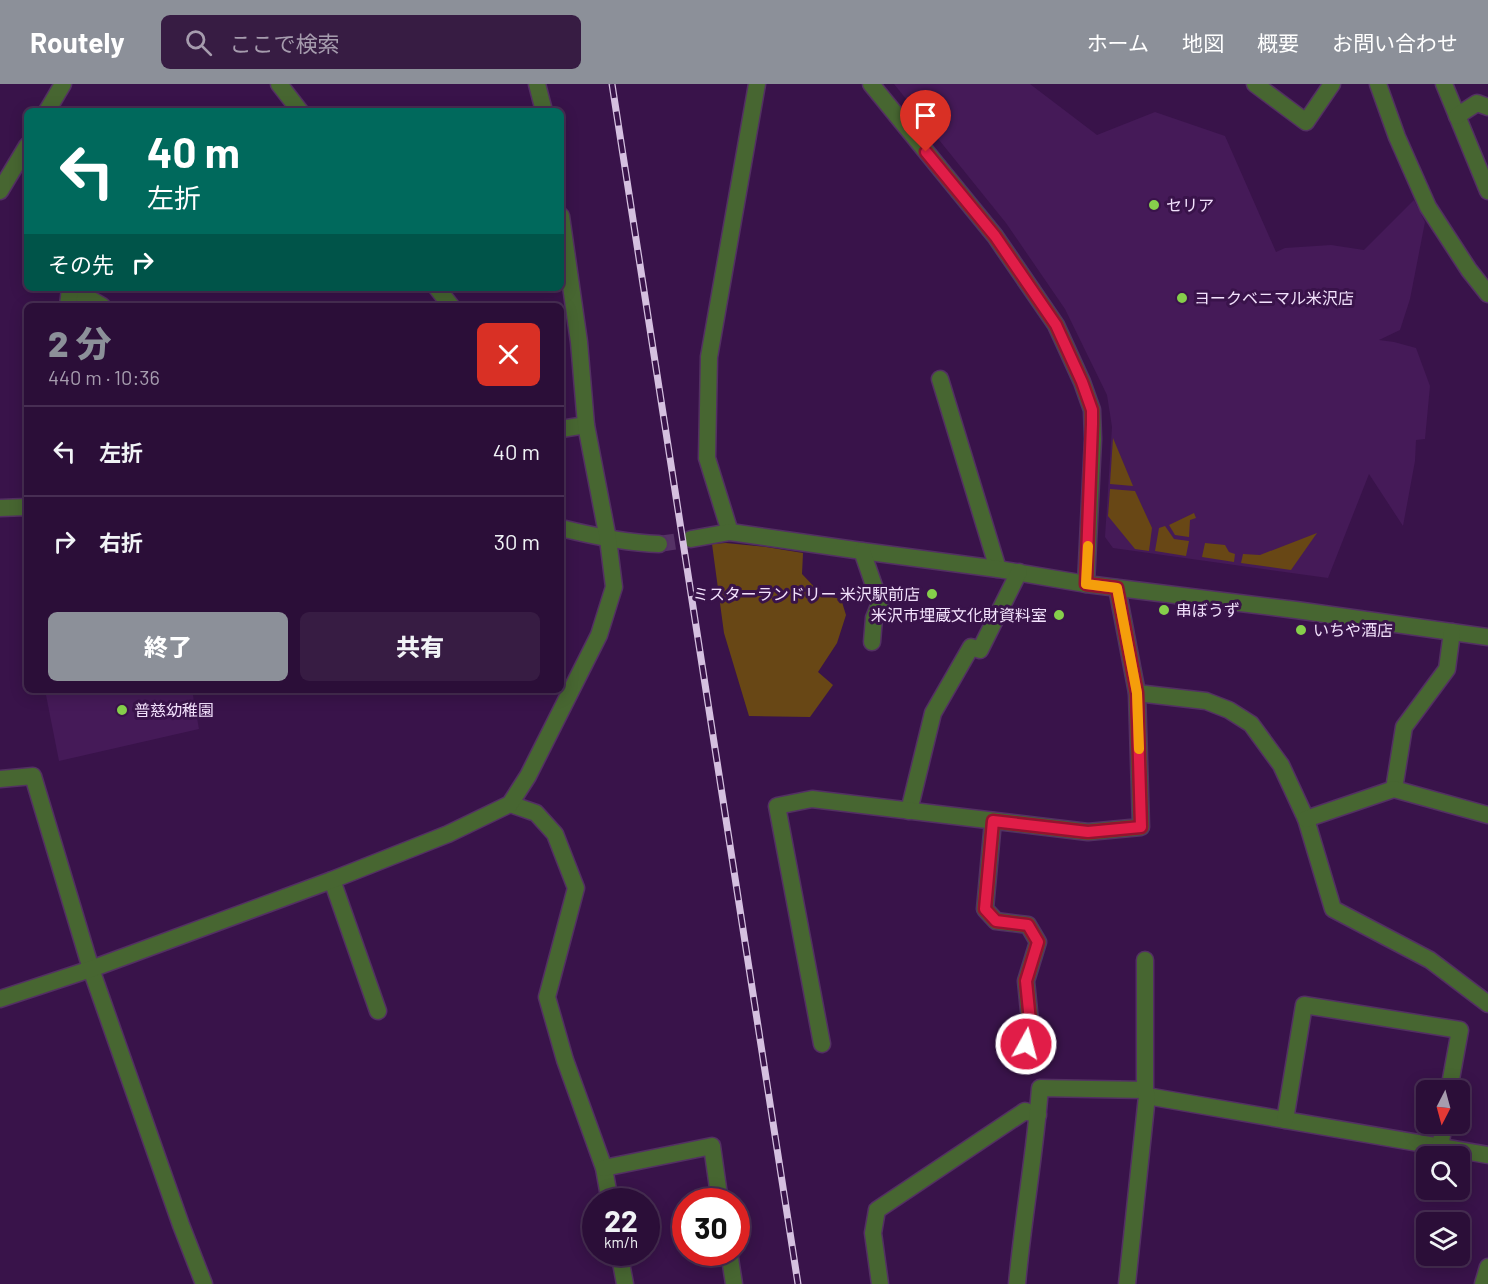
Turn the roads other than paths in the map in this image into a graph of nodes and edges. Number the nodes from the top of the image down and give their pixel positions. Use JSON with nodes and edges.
{"nodes":[{"id":1,"x":63,"y":84,"type":"edge"},
{"id":2,"x":279,"y":84,"type":"edge"},
{"id":3,"x":537,"y":84,"type":"edge"},
{"id":4,"x":757,"y":84,"type":"edge"},
{"id":5,"x":871,"y":84,"type":"edge"},
{"id":6,"x":1255,"y":84,"type":"edge"},
{"id":7,"x":1332,"y":84,"type":"edge"},
{"id":8,"x":1378,"y":84,"type":"edge"},
{"id":9,"x":1444,"y":84,"type":"edge"},
{"id":10,"x":1488,"y":107,"type":"edge"},
{"id":11,"x":49,"y":108,"type":"edge"},
{"id":12,"x":298,"y":108,"type":"edge"},
{"id":13,"x":543,"y":108,"type":"edge"},
{"id":14,"x":1457,"y":116,"type":"junction"},
{"id":15,"x":24,"y":151,"type":"edge"},
{"id":16,"x":0,"y":191,"type":"edge"},
{"id":17,"x":1488,"y":191,"type":"edge"},
{"id":18,"x":564,"y":237,"type":"edge"},
{"id":19,"x":75,"y":291,"type":"edge"},
{"id":20,"x":439,"y":291,"type":"edge"},
{"id":21,"x":1488,"y":294,"type":"edge"},
{"id":22,"x":97,"y":303,"type":"edge"},
{"id":23,"x":449,"y":303,"type":"edge"},
{"id":24,"x":940,"y":380,"type":"dead end"},
{"id":25,"x":586,"y":425,"type":"junction"},
{"id":26,"x":564,"y":429,"type":"edge"},
{"id":27,"x":24,"y":507,"type":"edge"},
{"id":28,"x":0,"y":508,"type":"edge"},
{"id":29,"x":564,"y":529,"type":"edge"},
{"id":30,"x":730,"y":532,"type":"junction"},
{"id":31,"x":608,"y":539,"type":"junction"},
{"id":32,"x":691,"y":539,"type":"tunnel mouth"},
{"id":33,"x":658,"y":544,"type":"tunnel mouth"},
{"id":34,"x":862,"y":551,"type":"junction"},
{"id":35,"x":998,"y":568,"type":"junction"},
{"id":36,"x":1019,"y":572,"type":"junction"},
{"id":37,"x":1086,"y":584,"type":"junction"},
{"id":38,"x":1117,"y":588,"type":"junction"},
{"id":39,"x":1452,"y":632,"type":"junction"},
{"id":40,"x":1488,"y":637,"type":"edge"},
{"id":41,"x":872,"y":642,"type":"dead end"},
{"id":42,"x":1137,"y":693,"type":"junction"},
{"id":43,"x":0,"y":779,"type":"edge"},
{"id":44,"x":1394,"y":789,"type":"junction"},
{"id":45,"x":510,"y":804,"type":"junction"},
{"id":46,"x":909,"y":811,"type":"junction"},
{"id":47,"x":1488,"y":815,"type":"edge"},
{"id":48,"x":1306,"y":819,"type":"junction"},
{"id":49,"x":993,"y":821,"type":"junction"},
{"id":50,"x":332,"y":880,"type":"junction"},
{"id":51,"x":1145,"y":960,"type":"dead end"},
{"id":52,"x":91,"y":969,"type":"junction"},
{"id":53,"x":0,"y":999,"type":"edge"},
{"id":54,"x":1488,"y":1004,"type":"edge"},
{"id":55,"x":378,"y":1011,"type":"dead end"},
{"id":56,"x":822,"y":1044,"type":"dead end"},
{"id":57,"x":1026,"y":1044,"type":"dead end"},
{"id":58,"x":1451,"y":1080,"type":"edge"},
{"id":59,"x":1146,"y":1093,"type":"junction"},
{"id":60,"x":1038,"y":1115,"type":"junction"},
{"id":61,"x":1285,"y":1120,"type":"junction"},
{"id":62,"x":1434,"y":1146,"type":"edge"},
{"id":63,"x":1470,"y":1152,"type":"edge"},
{"id":64,"x":1488,"y":1155,"type":"edge"},
{"id":65,"x":604,"y":1168,"type":"junction"},
{"id":66,"x":608,"y":1188,"type":"edge"},
{"id":67,"x":718,"y":1188,"type":"edge"},
{"id":68,"x":622,"y":1266,"type":"edge"},
{"id":69,"x":731,"y":1266,"type":"edge"},
{"id":70,"x":1488,"y":1267,"type":"edge"},
{"id":71,"x":204,"y":1284,"type":"edge"},
{"id":72,"x":625,"y":1284,"type":"edge"},
{"id":73,"x":734,"y":1284,"type":"edge"},
{"id":74,"x":880,"y":1284,"type":"edge"},
{"id":75,"x":1017,"y":1284,"type":"edge"},
{"id":76,"x":1127,"y":1284,"type":"edge"},
{"id":77,"x":1483,"y":1284,"type":"edge"}],
"edges":[{"from":1,"to":11,"type":"street"},
{"from":2,"to":12,"type":"street"},
{"from":3,"to":13,"type":"street"},
{"from":4,"to":30,"type":"street"},
{"from":5,"to":37,"type":"street"},
{"from":6,"to":7,"type":"street"},
{"from":8,"to":21,"type":"street"},
{"from":9,"to":14,"type":"street"},
{"from":10,"to":14,"type":"street"},
{"from":14,"to":17,"type":"street"},
{"from":15,"to":16,"type":"street"},
{"from":18,"to":25,"type":"street"},
{"from":19,"to":22,"type":"street"},
{"from":20,"to":23,"type":"street"},
{"from":24,"to":35,"type":"street"},
{"from":25,"to":26,"type":"street"},
{"from":25,"to":31,"type":"street"},
{"from":27,"to":28,"type":"street"},
{"from":29,"to":31,"type":"street"},
{"from":30,"to":32,"type":"street"},
{"from":30,"to":34,"type":"street"},
{"from":31,"to":33,"type":"street"},
{"from":31,"to":45,"type":"street"},
{"from":34,"to":35,"type":"street"},
{"from":34,"to":41,"type":"street"},
{"from":35,"to":36,"type":"street"},
{"from":36,"to":37,"type":"street"},
{"from":36,"to":46,"type":"street"},
{"from":37,"to":38,"type":"street"},
{"from":38,"to":39,"type":"street"},
{"from":38,"to":42,"type":"street"},
{"from":39,"to":40,"type":"street"},
{"from":39,"to":44,"type":"street"},
{"from":42,"to":48,"type":"street"},
{"from":42,"to":49,"type":"street"},
{"from":43,"to":52,"type":"street"},
{"from":44,"to":47,"type":"street"},
{"from":44,"to":48,"type":"street"},
{"from":45,"to":50,"type":"street"},
{"from":45,"to":65,"type":"street"},
{"from":46,"to":49,"type":"street"},
{"from":46,"to":56,"type":"street"},
{"from":48,"to":54,"type":"street"},
{"from":49,"to":57,"type":"street"},
{"from":50,"to":52,"type":"street"},
{"from":50,"to":55,"type":"street"},
{"from":51,"to":59,"type":"street"},
{"from":52,"to":53,"type":"street"},
{"from":52,"to":71,"type":"street"},
{"from":58,"to":61,"type":"street"},
{"from":59,"to":60,"type":"street"},
{"from":59,"to":61,"type":"street"},
{"from":59,"to":76,"type":"street"},
{"from":60,"to":74,"type":"street"},
{"from":60,"to":75,"type":"street"},
{"from":61,"to":62,"type":"street"},
{"from":63,"to":64,"type":"street"},
{"from":65,"to":66,"type":"street"},
{"from":65,"to":67,"type":"street"},
{"from":68,"to":72,"type":"street"},
{"from":69,"to":73,"type":"street"},
{"from":70,"to":77,"type":"street"}]}
